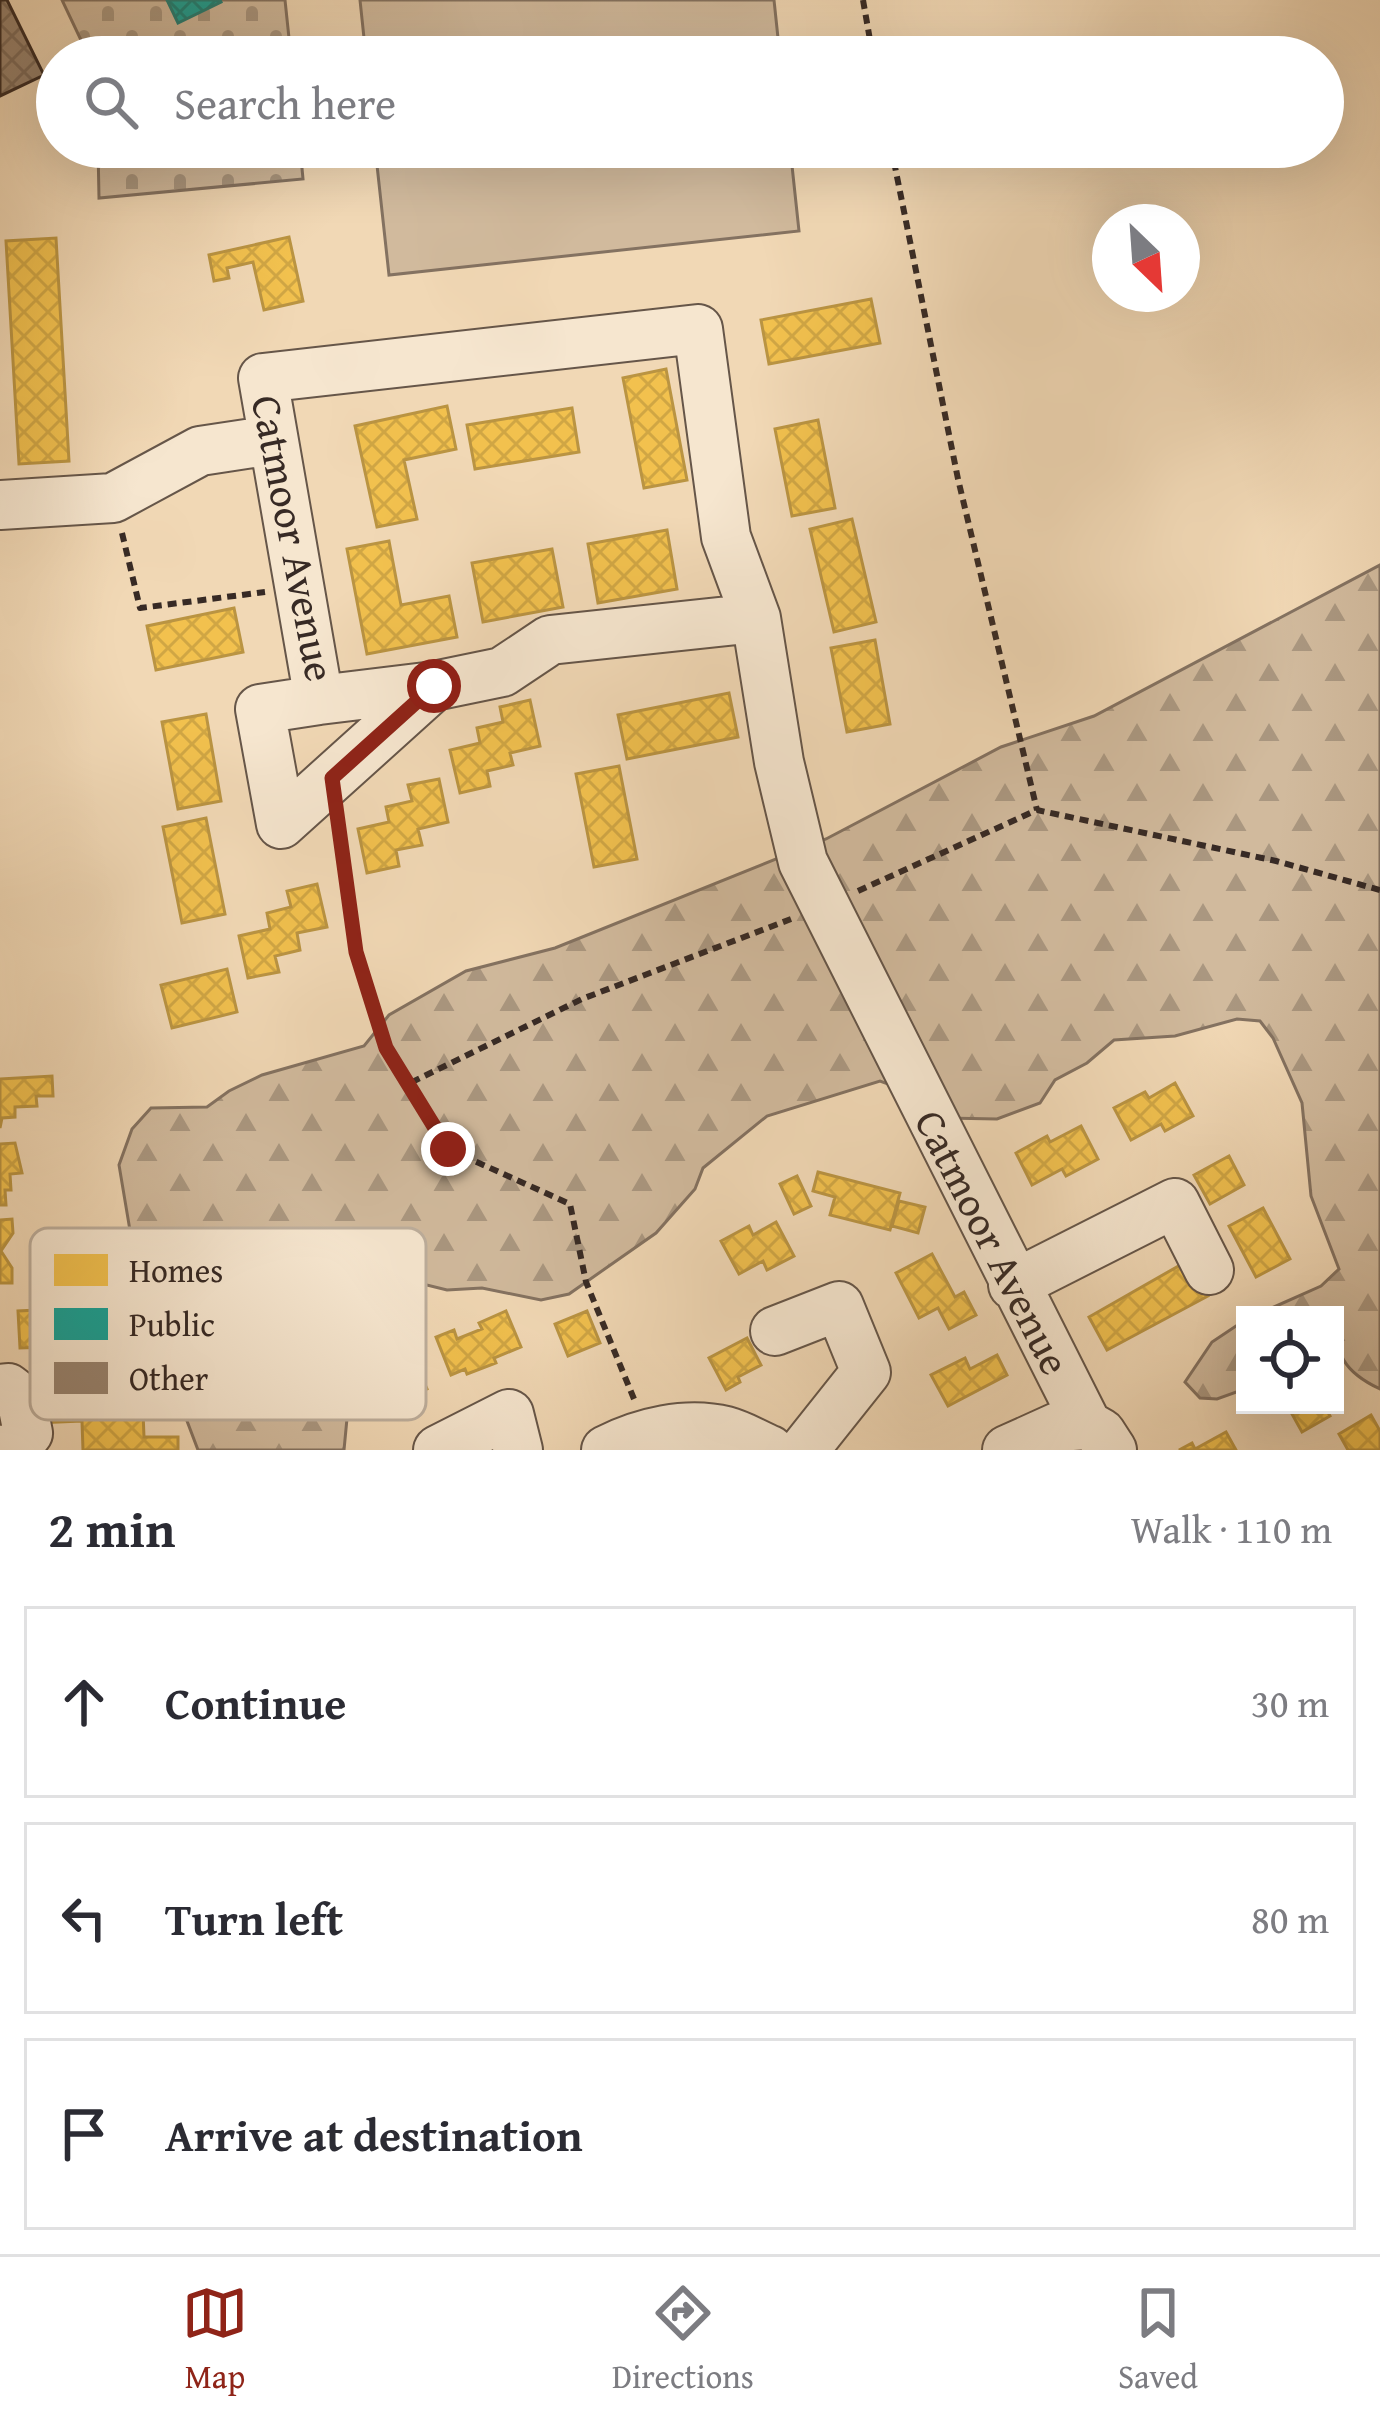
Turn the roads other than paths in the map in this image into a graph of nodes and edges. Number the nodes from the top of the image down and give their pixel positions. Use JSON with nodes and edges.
{"nodes":[{"id":1,"x":272,"y":440,"type":"junction"},
{"id":2,"x":0,"y":506,"type":"edge"},
{"id":3,"x":756,"y":618,"type":"junction"},
{"id":4,"x":434,"y":686,"type":"junction"},
{"id":5,"x":319,"y":700,"type":"junction"},
{"id":6,"x":1209,"y":1270,"type":"dead end"},
{"id":7,"x":1013,"y":1285,"type":"junction"},
{"id":8,"x":775,"y":1331,"type":"dead end"},
{"id":9,"x":0,"y":1389,"type":"edge"},
{"id":10,"x":1100,"y":1437,"type":"edge"},
{"id":11,"x":724,"y":1440,"type":"edge"},
{"id":12,"x":627,"y":1441,"type":"edge"},
{"id":13,"x":0,"y":1450,"type":"edge"},
{"id":14,"x":438,"y":1450,"type":"edge"},
{"id":15,"x":518,"y":1450,"type":"edge"},
{"id":16,"x":770,"y":1450,"type":"edge"},
{"id":17,"x":804,"y":1450,"type":"edge"},
{"id":18,"x":1007,"y":1450,"type":"edge"}],
"edges":[{"from":1,"to":2,"type":"street"},
{"from":1,"to":3,"type":"street","name":"Catmoor Avenue"},
{"from":1,"to":5,"type":"street","name":"Catmoor Avenue"},
{"from":3,"to":4,"type":"street","name":"Catmoor Avenue"},
{"from":3,"to":7,"type":"street","name":"Catmoor Avenue"},
{"from":4,"to":5,"type":"street","name":"Catmoor Avenue"},
{"from":4,"to":5,"type":"street"},
{"from":6,"to":7,"type":"street"},
{"from":7,"to":10,"type":"street","name":"Catmoor Avenue"},
{"from":8,"to":17,"type":"street"},
{"from":9,"to":13,"type":"street"},
{"from":10,"to":18,"type":"street"},
{"from":11,"to":12,"type":"street"},
{"from":11,"to":16,"type":"street"},
{"from":14,"to":15,"type":"street"}]}
